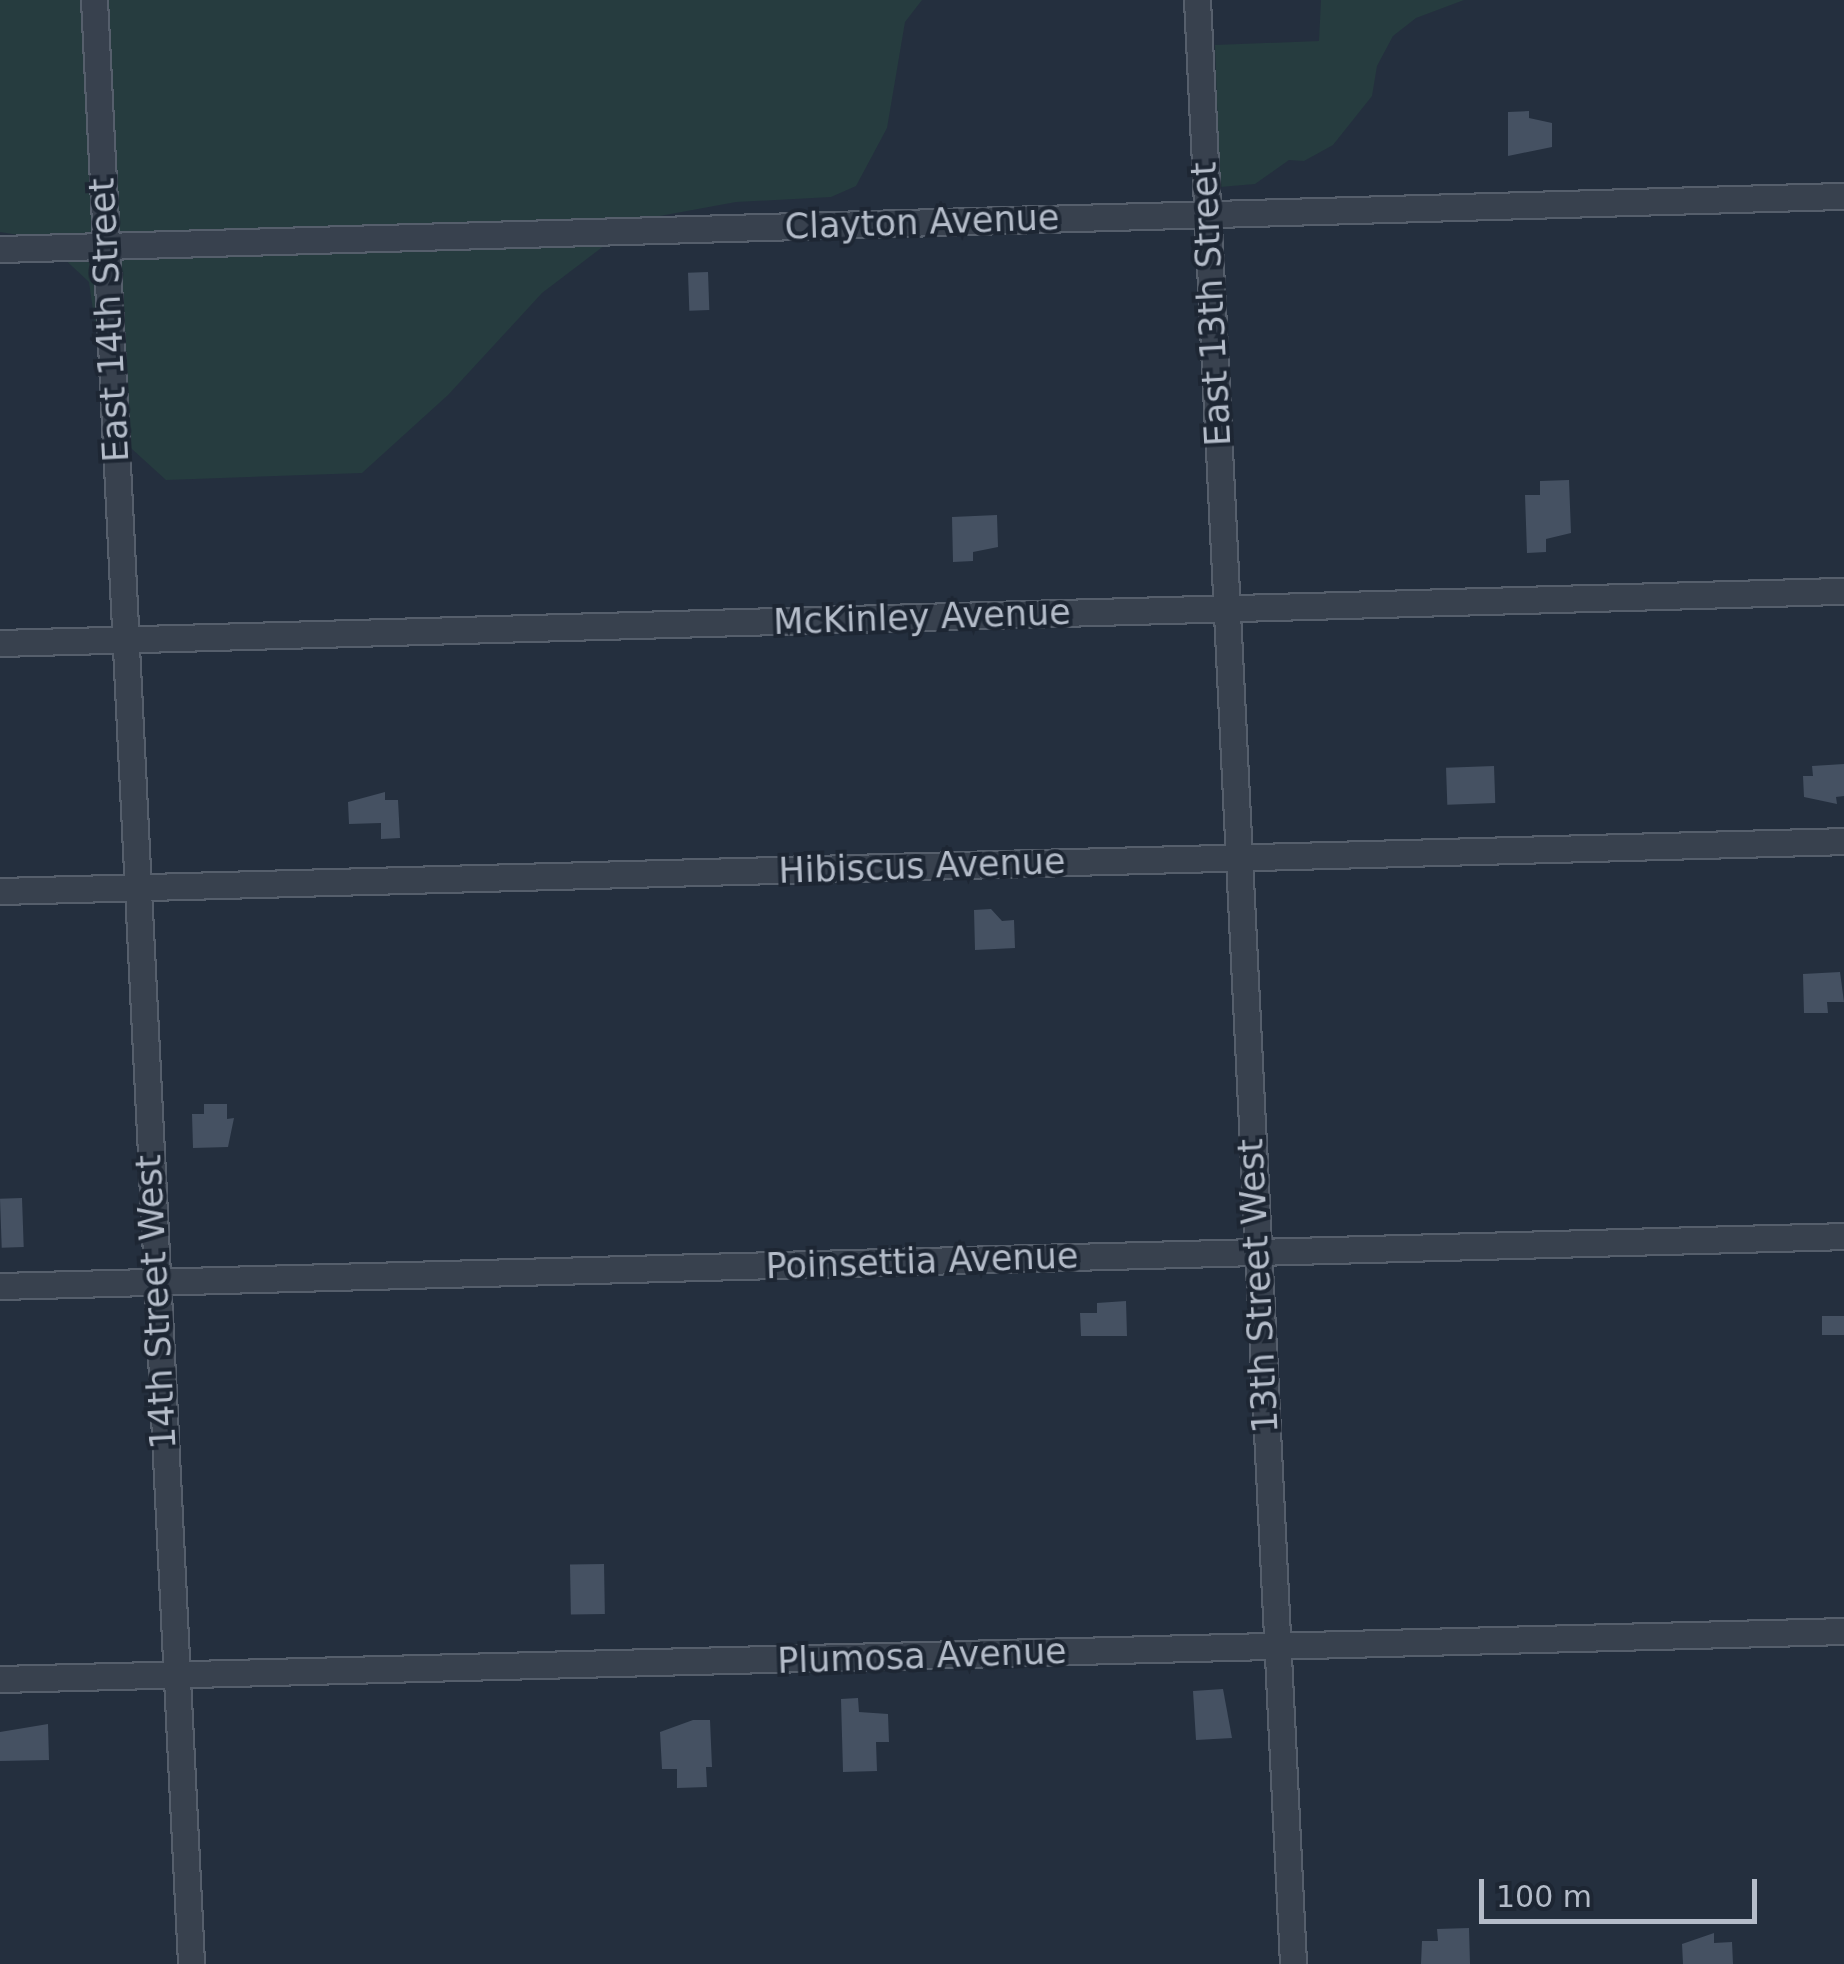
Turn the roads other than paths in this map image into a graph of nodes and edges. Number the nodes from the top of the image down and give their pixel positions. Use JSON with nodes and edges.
{"nodes":[{"id":1,"x":94,"y":0,"type":"edge"},
{"id":2,"x":1197,"y":0,"type":"edge"},
{"id":3,"x":1844,"y":196,"type":"edge"},
{"id":4,"x":1207,"y":214,"type":"junction"},
{"id":5,"x":105,"y":244,"type":"junction"},
{"id":6,"x":0,"y":249,"type":"edge"},
{"id":7,"x":1844,"y":590,"type":"edge"},
{"id":8,"x":1225,"y":608,"type":"junction"},
{"id":9,"x":123,"y":640,"type":"junction"},
{"id":10,"x":0,"y":644,"type":"edge"},
{"id":11,"x":1844,"y":841,"type":"edge"},
{"id":12,"x":1236,"y":858,"type":"junction"},
{"id":13,"x":135,"y":888,"type":"junction"},
{"id":14,"x":0,"y":891,"type":"edge"},
{"id":15,"x":1844,"y":1236,"type":"edge"},
{"id":16,"x":1256,"y":1252,"type":"junction"},
{"id":17,"x":156,"y":1282,"type":"junction"},
{"id":18,"x":0,"y":1286,"type":"edge"},
{"id":19,"x":1844,"y":1631,"type":"edge"},
{"id":20,"x":1278,"y":1646,"type":"junction"},
{"id":21,"x":176,"y":1674,"type":"junction"},
{"id":22,"x":0,"y":1680,"type":"edge"},
{"id":23,"x":191,"y":1964,"type":"edge"},
{"id":24,"x":1293,"y":1964,"type":"edge"}],
"edges":[{"from":1,"to":5,"type":"street","name":"East 14th Street"},
{"from":2,"to":4,"type":"street","name":"East 13th Street"},
{"from":3,"to":4,"type":"street","name":"Clayton Avenue"},
{"from":4,"to":5,"type":"street","name":"Clayton Avenue"},
{"from":4,"to":8,"type":"street","name":"East 13th Street"},
{"from":5,"to":6,"type":"street","name":"Clayton Avenue"},
{"from":5,"to":9,"type":"street","name":"East 14th Street"},
{"from":7,"to":8,"type":"street","name":"McKinley Avenue"},
{"from":8,"to":9,"type":"street","name":"McKinley Avenue"},
{"from":8,"to":12,"type":"street","name":"13th Street West"},
{"from":9,"to":10,"type":"street","name":"McKinley Avenue"},
{"from":9,"to":13,"type":"street","name":"14th Street West"},
{"from":11,"to":12,"type":"street","name":"Hibiscus Avenue"},
{"from":12,"to":13,"type":"street","name":"Hibiscus Avenue"},
{"from":12,"to":16,"type":"street","name":"13th Street West"},
{"from":13,"to":14,"type":"street","name":"Hibiscus Avenue"},
{"from":13,"to":17,"type":"street","name":"14th Street West"},
{"from":15,"to":16,"type":"street","name":"Poinsettia Avenue"},
{"from":16,"to":17,"type":"street","name":"Poinsettia Avenue"},
{"from":16,"to":20,"type":"street","name":"13th Street West"},
{"from":17,"to":18,"type":"street","name":"Poinsettia Avenue"},
{"from":17,"to":21,"type":"street","name":"14th Street West"},
{"from":19,"to":20,"type":"street","name":"Plumosa Avenue"},
{"from":20,"to":21,"type":"street","name":"Plumosa Avenue"},
{"from":20,"to":24,"type":"street","name":"13th Street West"},
{"from":21,"to":22,"type":"street","name":"Plumosa Avenue"},
{"from":21,"to":23,"type":"street","name":"14th Street West"}]}
